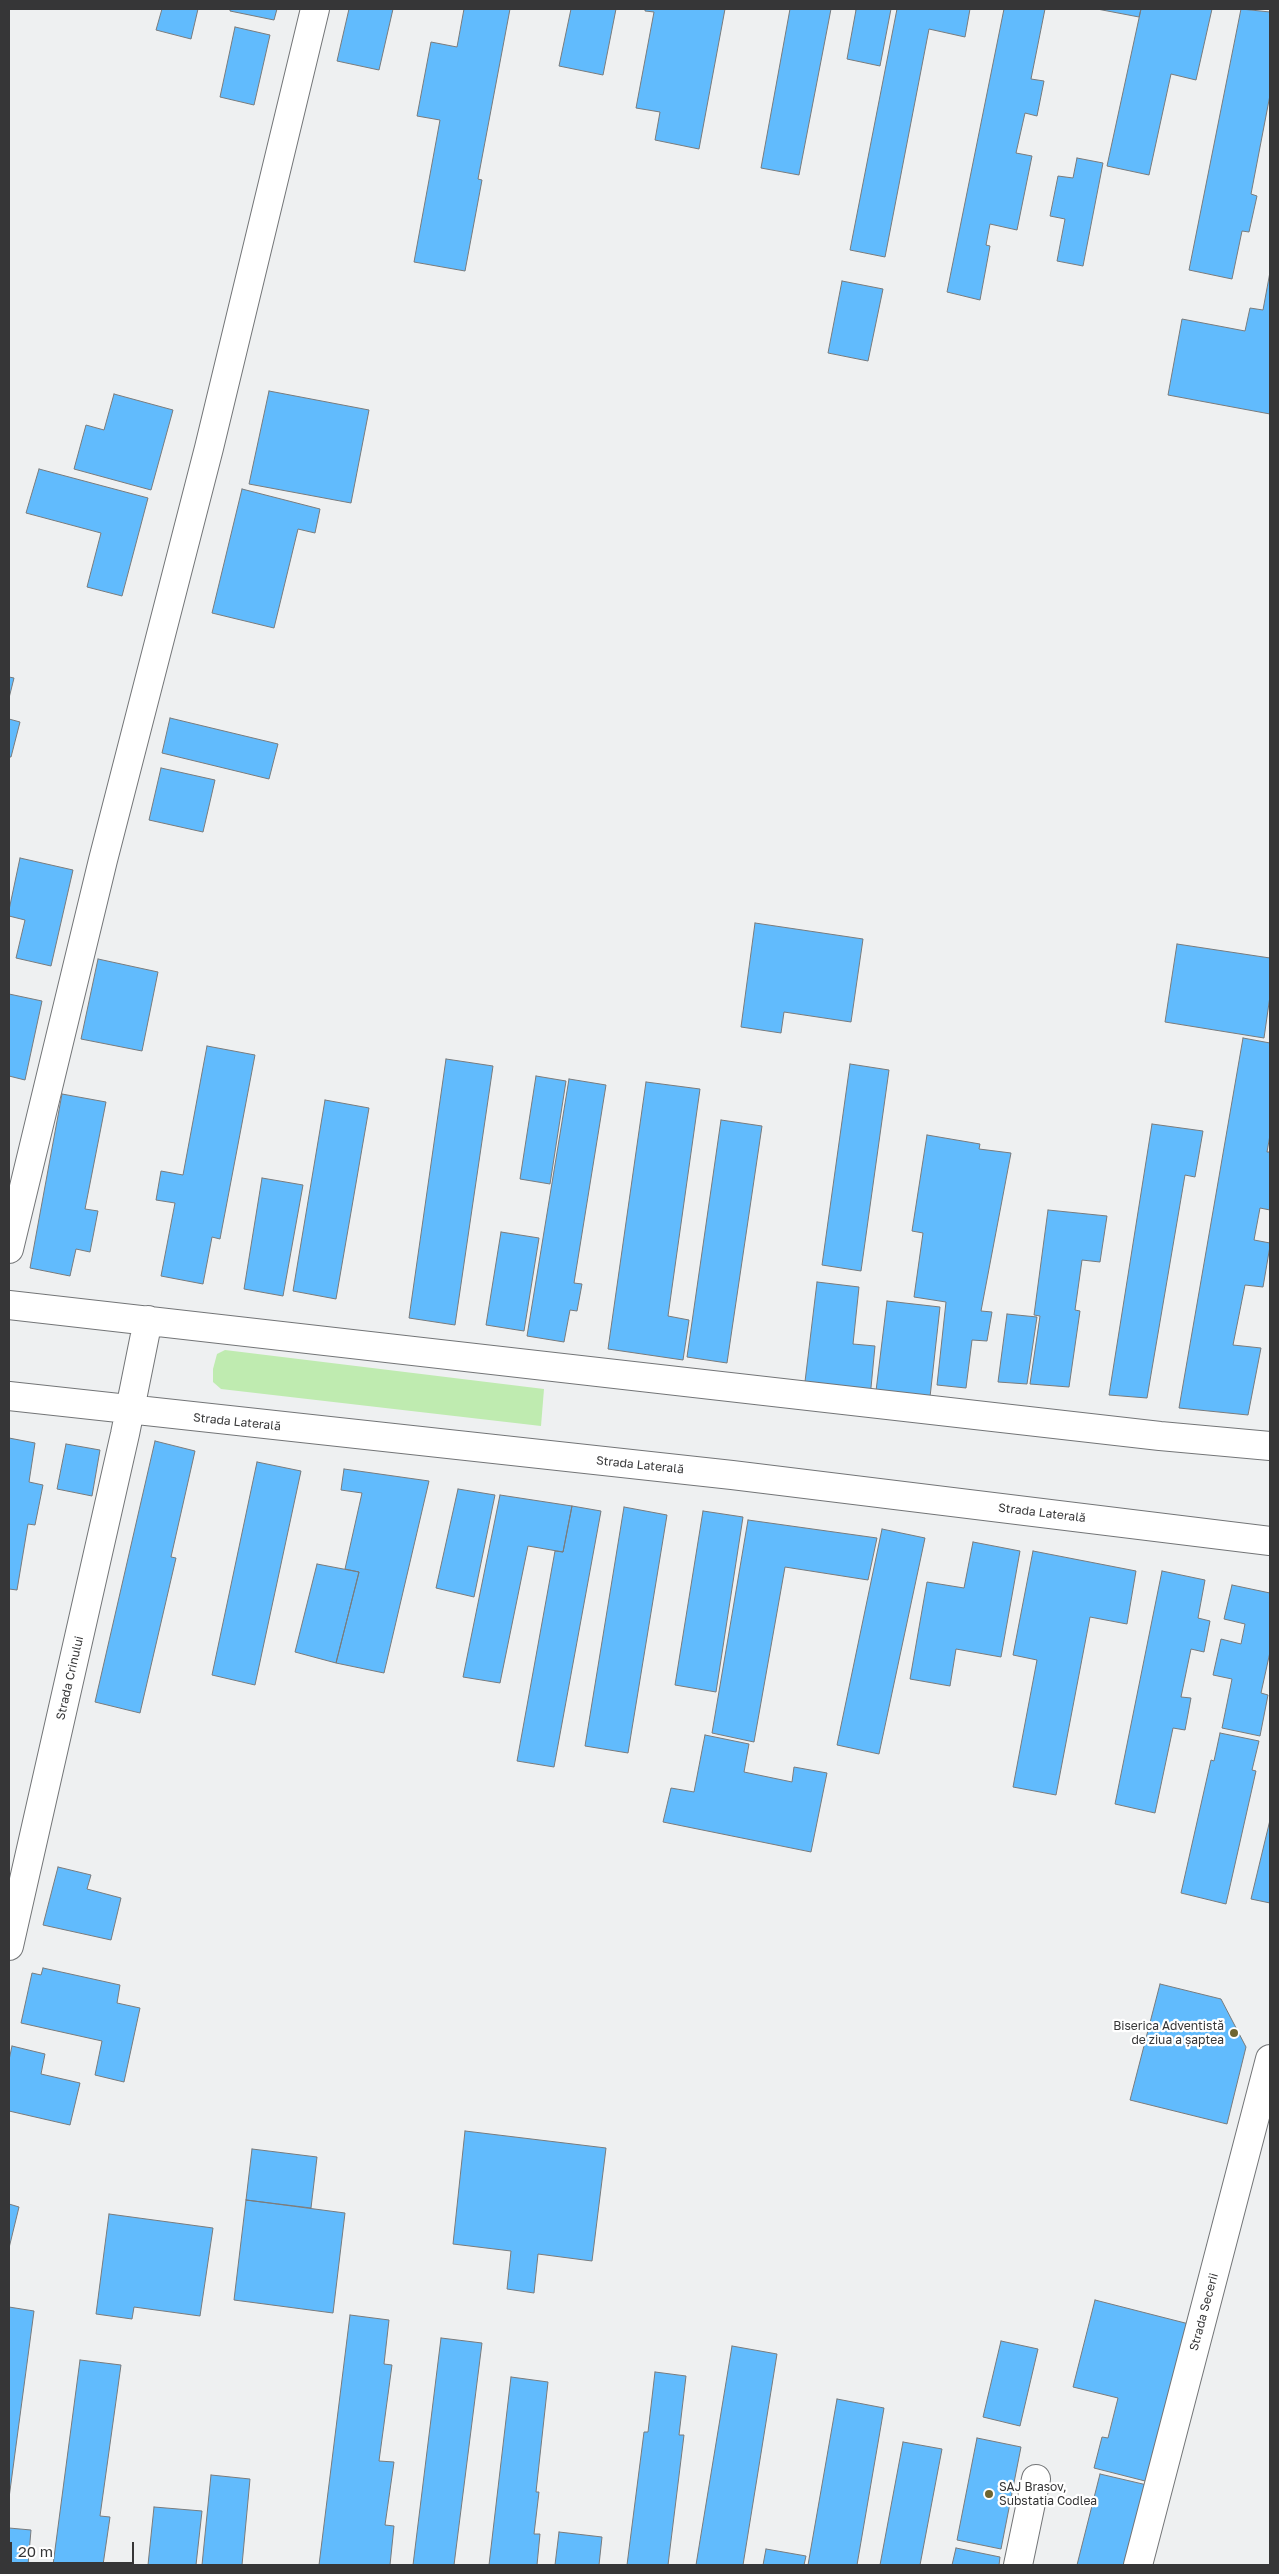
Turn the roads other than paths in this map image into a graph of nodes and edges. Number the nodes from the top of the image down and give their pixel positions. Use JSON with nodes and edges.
{"nodes":[{"id":1,"x":315,"y":9,"type":"edge"},
{"id":2,"x":9,"y":1249,"type":"edge"},
{"id":3,"x":9,"y":1305,"type":"edge"},
{"id":4,"x":148,"y":1320,"type":"junction"},
{"id":5,"x":9,"y":1396,"type":"edge"},
{"id":6,"x":130,"y":1410,"type":"junction"},
{"id":7,"x":1270,"y":1446,"type":"edge"},
{"id":8,"x":1270,"y":1541,"type":"edge"},
{"id":9,"x":9,"y":1946,"type":"edge"},
{"id":10,"x":1270,"y":2059,"type":"edge"},
{"id":11,"x":1036,"y":2479,"type":"dead end"},
{"id":12,"x":1018,"y":2565,"type":"edge"},
{"id":13,"x":1138,"y":2565,"type":"edge"}],
"edges":[{"from":1,"to":2,"type":"street"},
{"from":3,"to":4,"type":"street"},
{"from":4,"to":6,"type":"street","name":"Strada Crinului"},
{"from":4,"to":7,"type":"street"},
{"from":5,"to":6,"type":"street","name":"Strada Laterală"},
{"from":6,"to":8,"type":"street","name":"Strada Laterală"},
{"from":6,"to":9,"type":"street","name":"Strada Crinului"},
{"from":10,"to":13,"type":"street","name":"Strada Secerii"},
{"from":11,"to":12,"type":"street"}]}
